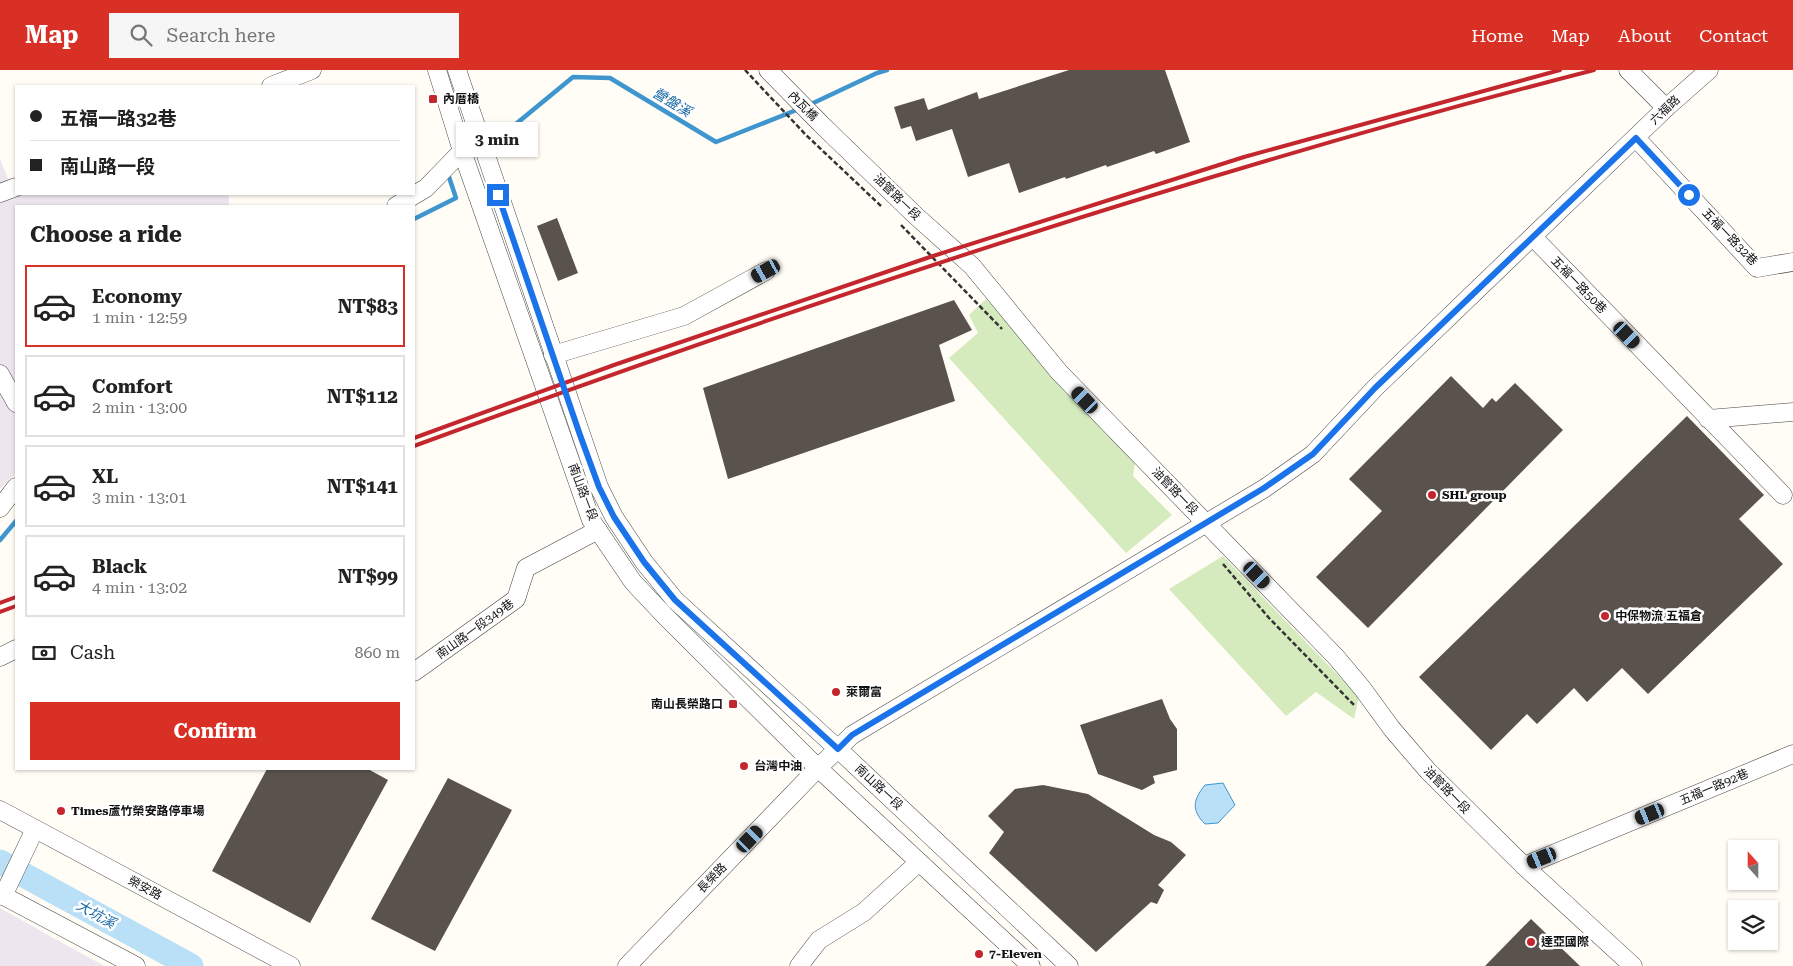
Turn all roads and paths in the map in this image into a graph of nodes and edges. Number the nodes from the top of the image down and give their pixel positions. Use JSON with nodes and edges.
{"nodes":[{"id":1,"x":312,"y":70,"type":"edge"},
{"id":2,"x":437,"y":70,"type":"edge"},
{"id":3,"x":457,"y":70,"type":"edge"},
{"id":4,"x":745,"y":70,"type":"edge"},
{"id":5,"x":768,"y":70,"type":"edge"},
{"id":6,"x":1628,"y":70,"type":"edge"},
{"id":7,"x":1709,"y":70,"type":"edge"},
{"id":8,"x":274,"y":85,"type":"edge"},
{"id":9,"x":1666,"y":108,"type":"junction"},
{"id":10,"x":821,"y":124,"type":"joint"},
{"id":11,"x":1636,"y":138,"type":"junction"},
{"id":12,"x":481,"y":142,"type":"junction"},
{"id":13,"x":462,"y":152,"type":"junction"},
{"id":14,"x":15,"y":187,"type":"edge"},
{"id":15,"x":0,"y":193,"type":"edge"},
{"id":16,"x":414,"y":195,"type":"edge"},
{"id":17,"x":415,"y":195,"type":"edge"},
{"id":18,"x":398,"y":205,"type":"edge"},
{"id":19,"x":882,"y":207,"type":"dead end"},
{"id":20,"x":896,"y":220,"type":"dead end"},
{"id":21,"x":1533,"y":237,"type":"junction"},
{"id":22,"x":1793,"y":262,"type":"edge"},
{"id":23,"x":766,"y":271,"type":"dead end"},
{"id":24,"x":1005,"y":332,"type":"dead end"},
{"id":25,"x":553,"y":356,"type":"junction"},
{"id":26,"x":0,"y":374,"type":"edge"},
{"id":27,"x":15,"y":401,"type":"edge"},
{"id":28,"x":1793,"y":412,"type":"edge"},
{"id":29,"x":1708,"y":419,"type":"junction"},
{"id":30,"x":15,"y":488,"type":"edge"},
{"id":31,"x":1784,"y":496,"type":"dead end"},
{"id":32,"x":0,"y":508,"type":"edge"},
{"id":33,"x":1206,"y":523,"type":"junction"},
{"id":34,"x":598,"y":530,"type":"junction"},
{"id":35,"x":1218,"y":559,"type":"dead end"},
{"id":36,"x":15,"y":650,"type":"edge"},
{"id":37,"x":0,"y":657,"type":"edge"},
{"id":38,"x":415,"y":671,"type":"edge"},
{"id":39,"x":1359,"y":710,"type":"dead end"},
{"id":40,"x":838,"y":749,"type":"junction"},
{"id":41,"x":1793,"y":754,"type":"edge"},
{"id":42,"x":818,"y":768,"type":"junction"},
{"id":43,"x":0,"y":810,"type":"edge"},
{"id":44,"x":35,"y":829,"type":"junction"},
{"id":45,"x":919,"y":862,"type":"junction"},
{"id":46,"x":1524,"y":866,"type":"junction"},
{"id":47,"x":2,"y":895,"type":"edge"},
{"id":48,"x":136,"y":966,"type":"edge"},
{"id":49,"x":291,"y":966,"type":"edge"},
{"id":50,"x":627,"y":966,"type":"edge"},
{"id":51,"x":799,"y":966,"type":"edge"},
{"id":52,"x":1031,"y":966,"type":"edge"},
{"id":53,"x":1069,"y":966,"type":"edge"},
{"id":54,"x":1633,"y":966,"type":"edge"}],
"edges":[{"from":1,"to":8,"type":"street"},
{"from":2,"to":13,"type":"street"},
{"from":3,"to":12,"type":"street"},
{"from":4,"to":19,"type":"path"},
{"from":5,"to":10,"type":"street","name":"內瓦橋"},
{"from":6,"to":9,"type":"street"},
{"from":7,"to":9,"type":"street","name":"六福路"},
{"from":9,"to":11,"type":"street","name":"六福路"},
{"from":10,"to":33,"type":"street","name":"油管路一段"},
{"from":11,"to":21,"type":"street","name":"六福路"},
{"from":11,"to":22,"type":"street","name":"五福一路32巷"},
{"from":12,"to":13,"type":"street"},
{"from":12,"to":25,"type":"street","name":"南山路一段"},
{"from":13,"to":17,"type":"street"},
{"from":13,"to":34,"type":"street","name":"南山路一段"},
{"from":14,"to":15,"type":"street"},
{"from":16,"to":18,"type":"street"},
{"from":20,"to":24,"type":"path"},
{"from":21,"to":29,"type":"street","name":"五福一路50巷"},
{"from":21,"to":33,"type":"street","name":"六福路"},
{"from":23,"to":25,"type":"street"},
{"from":25,"to":40,"type":"street","name":"南山路一段"},
{"from":26,"to":27,"type":"street"},
{"from":28,"to":29,"type":"street"},
{"from":29,"to":31,"type":"street","name":"五福一路50巷"},
{"from":30,"to":32,"type":"street"},
{"from":33,"to":40,"type":"street","name":"六福路"},
{"from":33,"to":46,"type":"street","name":"油管路一段"},
{"from":34,"to":38,"type":"street","name":"南山路一段349巷"},
{"from":34,"to":42,"type":"street","name":"南山路一段"},
{"from":35,"to":39,"type":"path"},
{"from":36,"to":37,"type":"street"},
{"from":40,"to":42,"type":"street","name":"六福路"},
{"from":40,"to":53,"type":"street","name":"南山路一段"},
{"from":41,"to":46,"type":"street","name":"五福一路92巷"},
{"from":42,"to":45,"type":"street","name":"南山路一段"},
{"from":42,"to":50,"type":"street","name":"長榮路"},
{"from":43,"to":44,"type":"street","name":"榮安路"},
{"from":44,"to":47,"type":"street"},
{"from":44,"to":49,"type":"street","name":"榮安路"},
{"from":45,"to":51,"type":"street"},
{"from":45,"to":52,"type":"street","name":"南山路一段"},
{"from":46,"to":54,"type":"street","name":"油管路一段"},
{"from":47,"to":48,"type":"street"}]}
